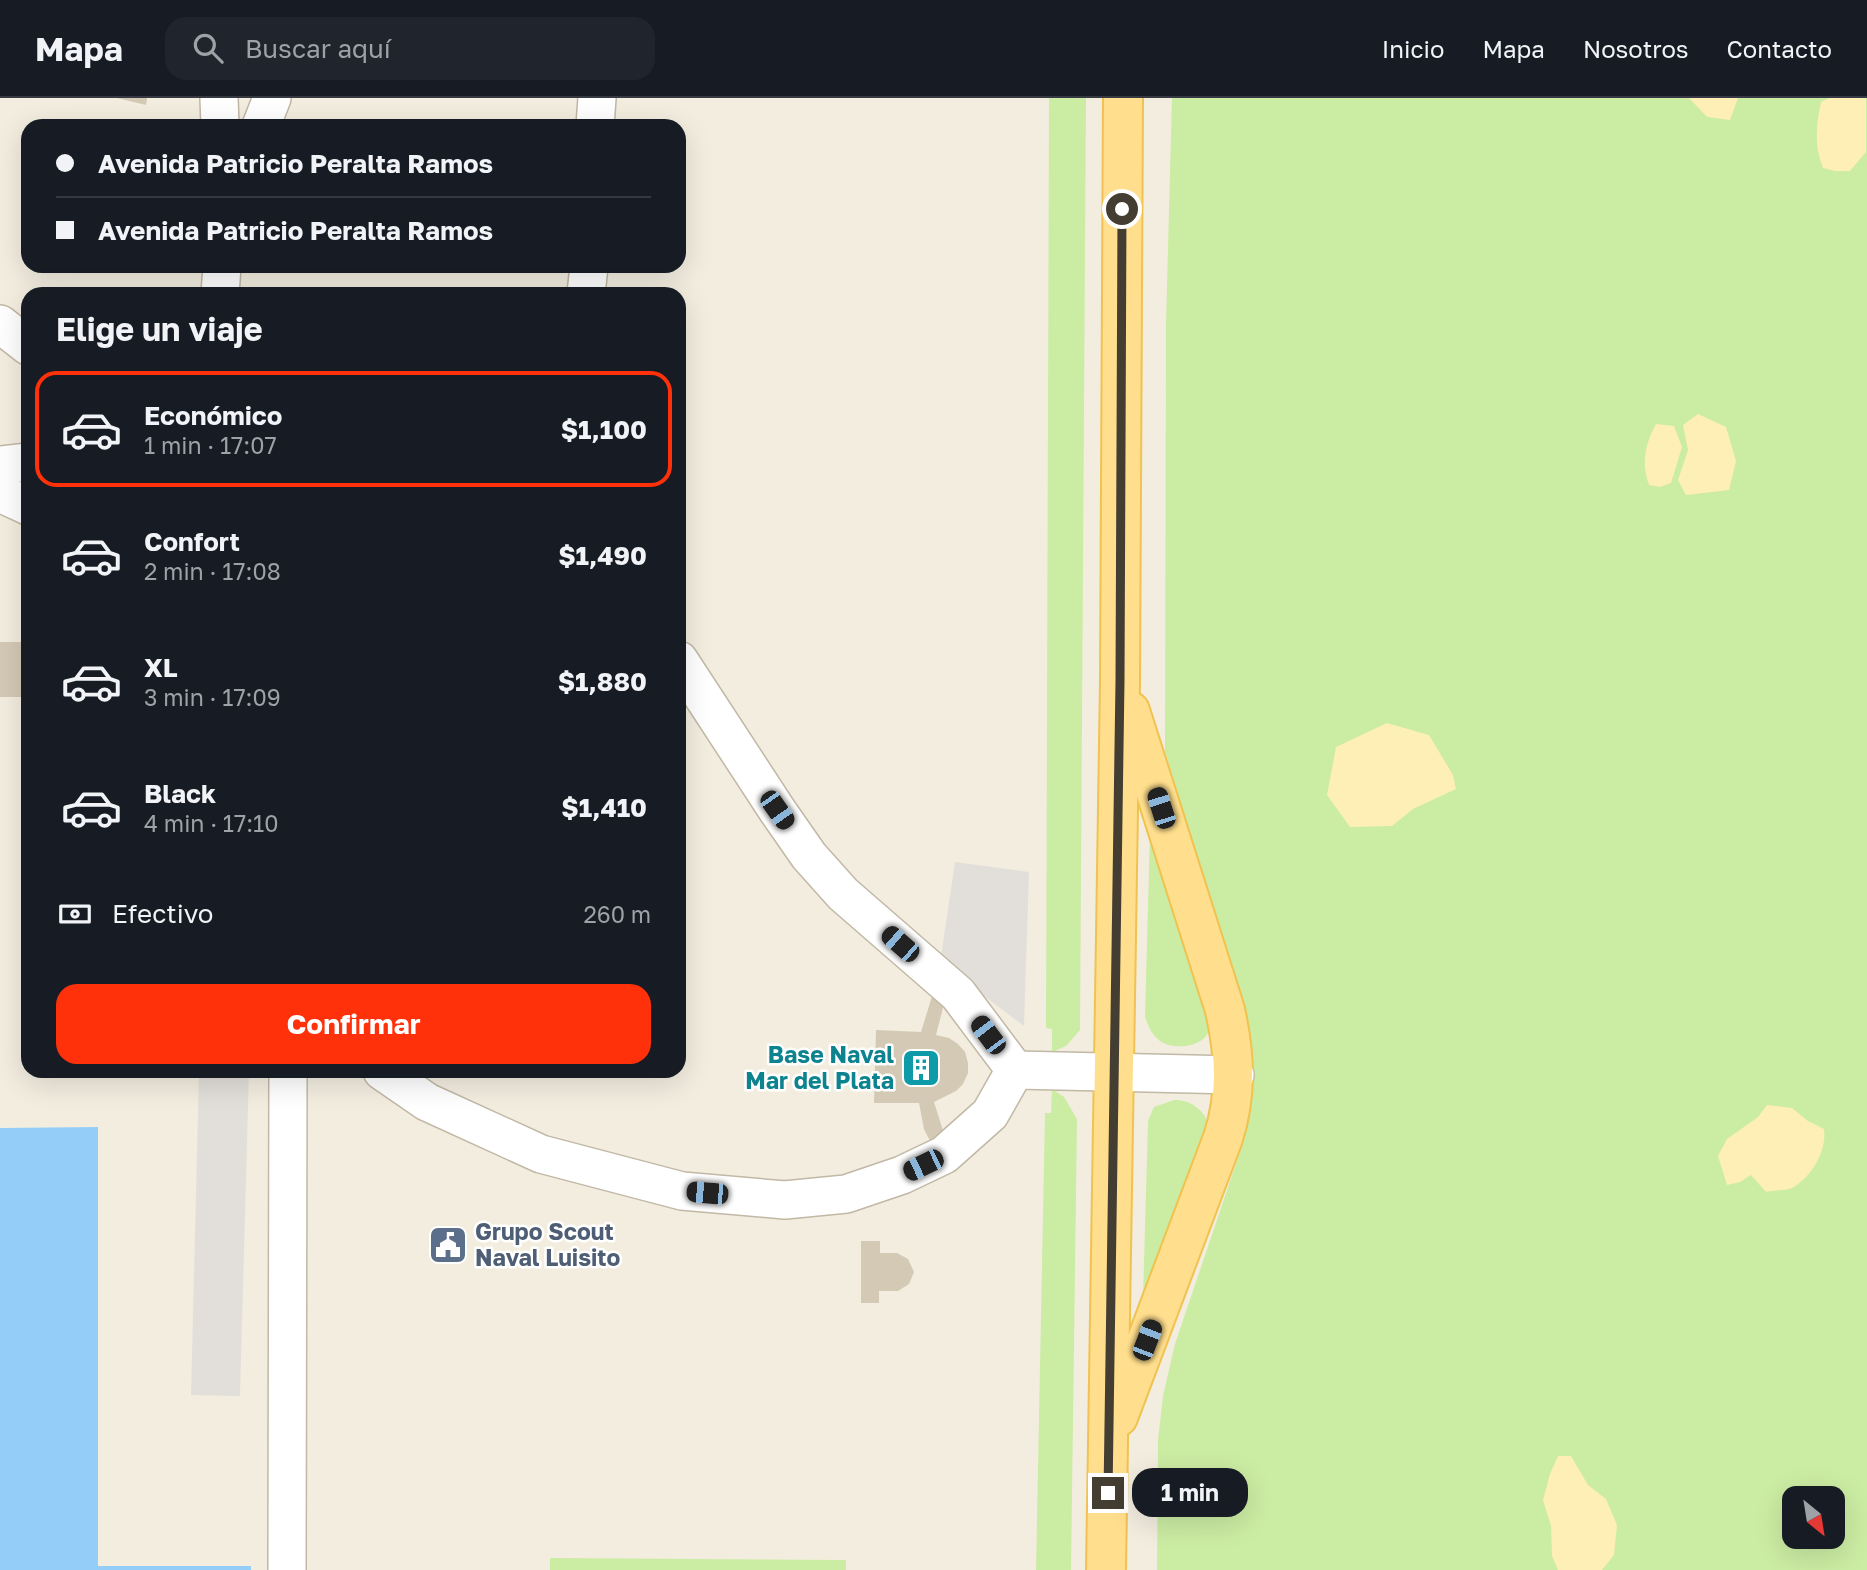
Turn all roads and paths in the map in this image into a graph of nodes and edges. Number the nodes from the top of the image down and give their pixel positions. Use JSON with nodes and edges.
{"nodes":[{"id":1,"x":219,"y":98,"type":"edge"},
{"id":2,"x":272,"y":98,"type":"edge"},
{"id":3,"x":597,"y":98,"type":"edge"},
{"id":4,"x":1123,"y":98,"type":"edge"},
{"id":5,"x":220,"y":119,"type":"edge"},
{"id":6,"x":264,"y":119,"type":"edge"},
{"id":7,"x":596,"y":119,"type":"edge"},
{"id":8,"x":0,"y":324,"type":"edge"},
{"id":9,"x":21,"y":340,"type":"edge"},
{"id":10,"x":21,"y":462,"type":"edge"},
{"id":11,"x":0,"y":464,"type":"edge"},
{"id":12,"x":0,"y":493,"type":"edge"},
{"id":13,"x":21,"y":503,"type":"edge"},
{"id":14,"x":686,"y":671,"type":"edge"},
{"id":15,"x":1120,"y":681,"type":"junction"},
{"id":16,"x":1015,"y":1070,"type":"junction"},
{"id":17,"x":1115,"y":1072,"type":"junction"},
{"id":18,"x":1235,"y":1074,"type":"junction"},
{"id":19,"x":288,"y":1078,"type":"edge"},
{"id":20,"x":392,"y":1078,"type":"edge"},
{"id":21,"x":1109,"y":1441,"type":"junction"},
{"id":22,"x":287,"y":1570,"type":"edge"},
{"id":23,"x":1106,"y":1570,"type":"edge"}],
"edges":[{"from":1,"to":5,"type":"street"},
{"from":2,"to":6,"type":"street"},
{"from":3,"to":7,"type":"street"},
{"from":4,"to":15,"type":"main road"},
{"from":8,"to":9,"type":"street"},
{"from":10,"to":11,"type":"street"},
{"from":12,"to":13,"type":"street"},
{"from":14,"to":16,"type":"street"},
{"from":15,"to":17,"type":"main road"},
{"from":15,"to":18,"type":"main road"},
{"from":16,"to":17,"type":"street"},
{"from":16,"to":20,"type":"street"},
{"from":17,"to":18,"type":"street"},
{"from":17,"to":21,"type":"main road"},
{"from":18,"to":21,"type":"main road"},
{"from":19,"to":22,"type":"street"},
{"from":21,"to":23,"type":"main road"}]}
